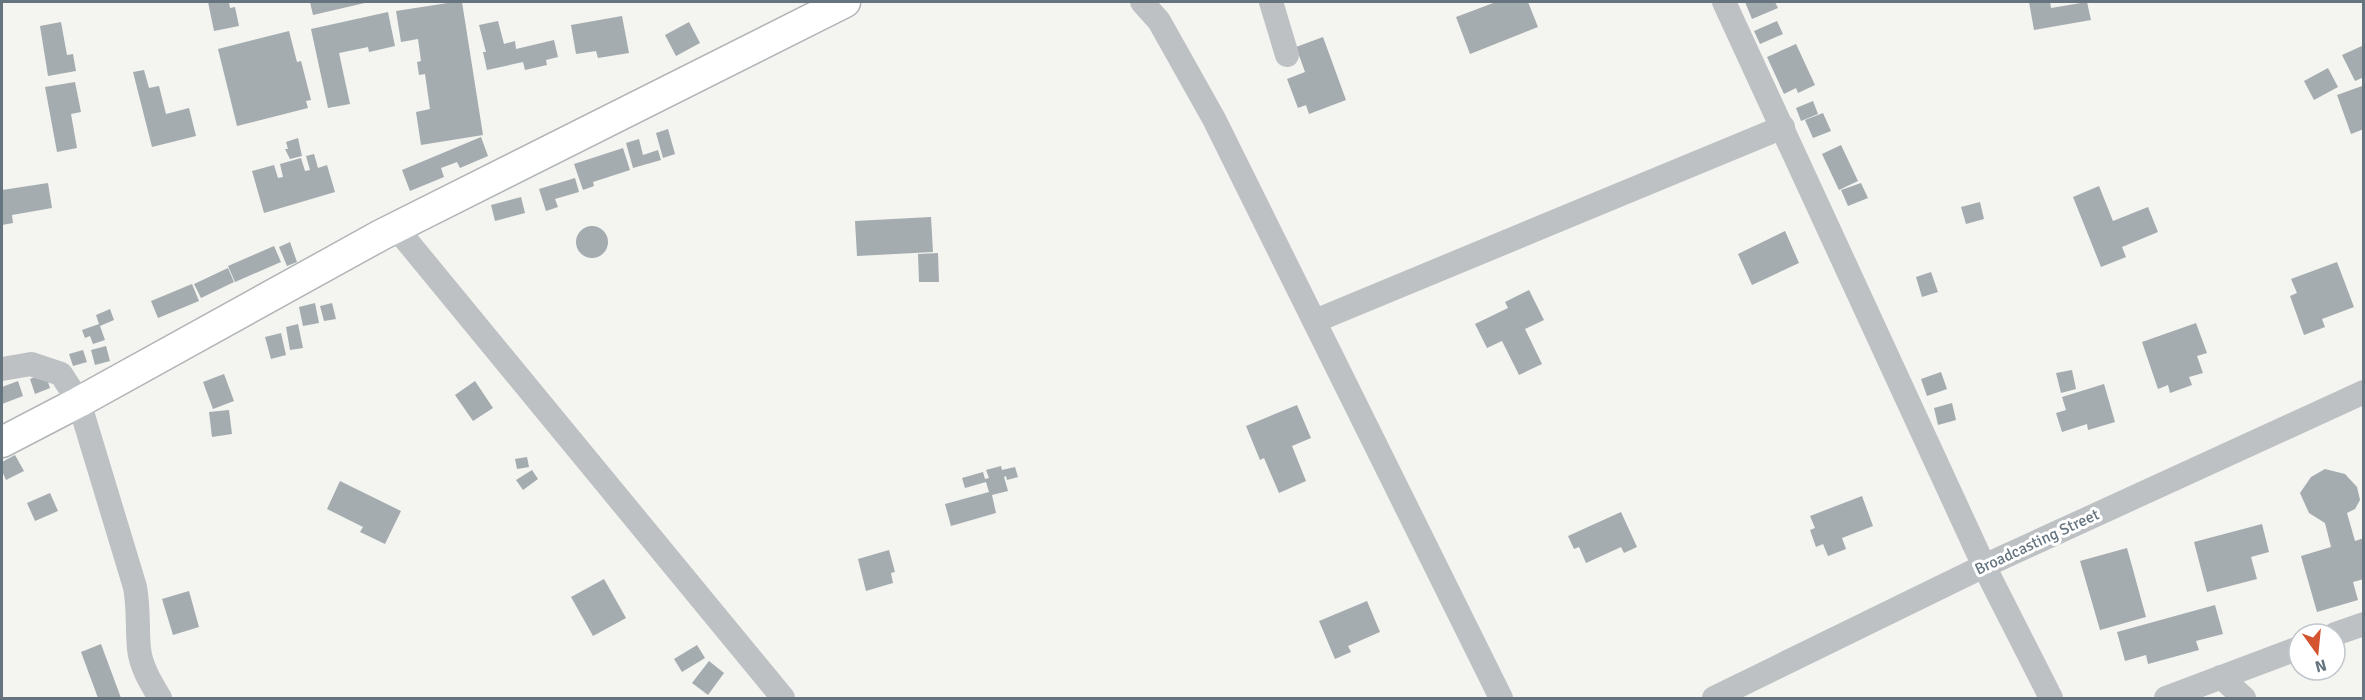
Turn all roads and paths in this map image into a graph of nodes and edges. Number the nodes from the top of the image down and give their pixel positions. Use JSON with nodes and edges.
{"nodes":[{"id":1,"x":844,"y":2,"type":"edge"},
{"id":2,"x":1142,"y":2,"type":"edge"},
{"id":3,"x":1271,"y":2,"type":"edge"},
{"id":4,"x":1724,"y":2,"type":"edge"},
{"id":5,"x":1287,"y":55,"type":"dead end"},
{"id":6,"x":1783,"y":127,"type":"junction"},
{"id":7,"x":397,"y":229,"type":"junction"},
{"id":8,"x":1315,"y":321,"type":"junction"},
{"id":9,"x":2,"y":369,"type":"edge"},
{"id":10,"x":2363,"y":392,"type":"edge"},
{"id":11,"x":79,"y":402,"type":"junction"},
{"id":12,"x":2,"y":442,"type":"edge"},
{"id":13,"x":1984,"y":566,"type":"junction"},
{"id":14,"x":2364,"y":624,"type":"edge"},
{"id":15,"x":2347,"y":630,"type":"edge"},
{"id":16,"x":2287,"y":652,"type":"edge"},
{"id":17,"x":2221,"y":677,"type":"junction"},
{"id":18,"x":160,"y":699,"type":"edge"},
{"id":19,"x":783,"y":699,"type":"edge"},
{"id":20,"x":1501,"y":699,"type":"edge"},
{"id":21,"x":1714,"y":699,"type":"edge"},
{"id":22,"x":2051,"y":699,"type":"edge"},
{"id":23,"x":2166,"y":699,"type":"edge"},
{"id":24,"x":2244,"y":699,"type":"edge"}],
"edges":[{"from":1,"to":7,"type":"main road"},
{"from":2,"to":8,"type":"street"},
{"from":3,"to":5,"type":"street"},
{"from":4,"to":6,"type":"street"},
{"from":6,"to":8,"type":"street"},
{"from":6,"to":13,"type":"street"},
{"from":7,"to":11,"type":"main road"},
{"from":7,"to":19,"type":"street"},
{"from":8,"to":20,"type":"street"},
{"from":9,"to":11,"type":"street"},
{"from":10,"to":13,"type":"street","name":"Broadcasting Street"},
{"from":11,"to":12,"type":"main road"},
{"from":11,"to":18,"type":"street"},
{"from":13,"to":21,"type":"street","name":"Broadcasting Street"},
{"from":13,"to":22,"type":"street"},
{"from":14,"to":15,"type":"street"},
{"from":16,"to":17,"type":"street"},
{"from":17,"to":23,"type":"street"},
{"from":17,"to":24,"type":"street"}]}
